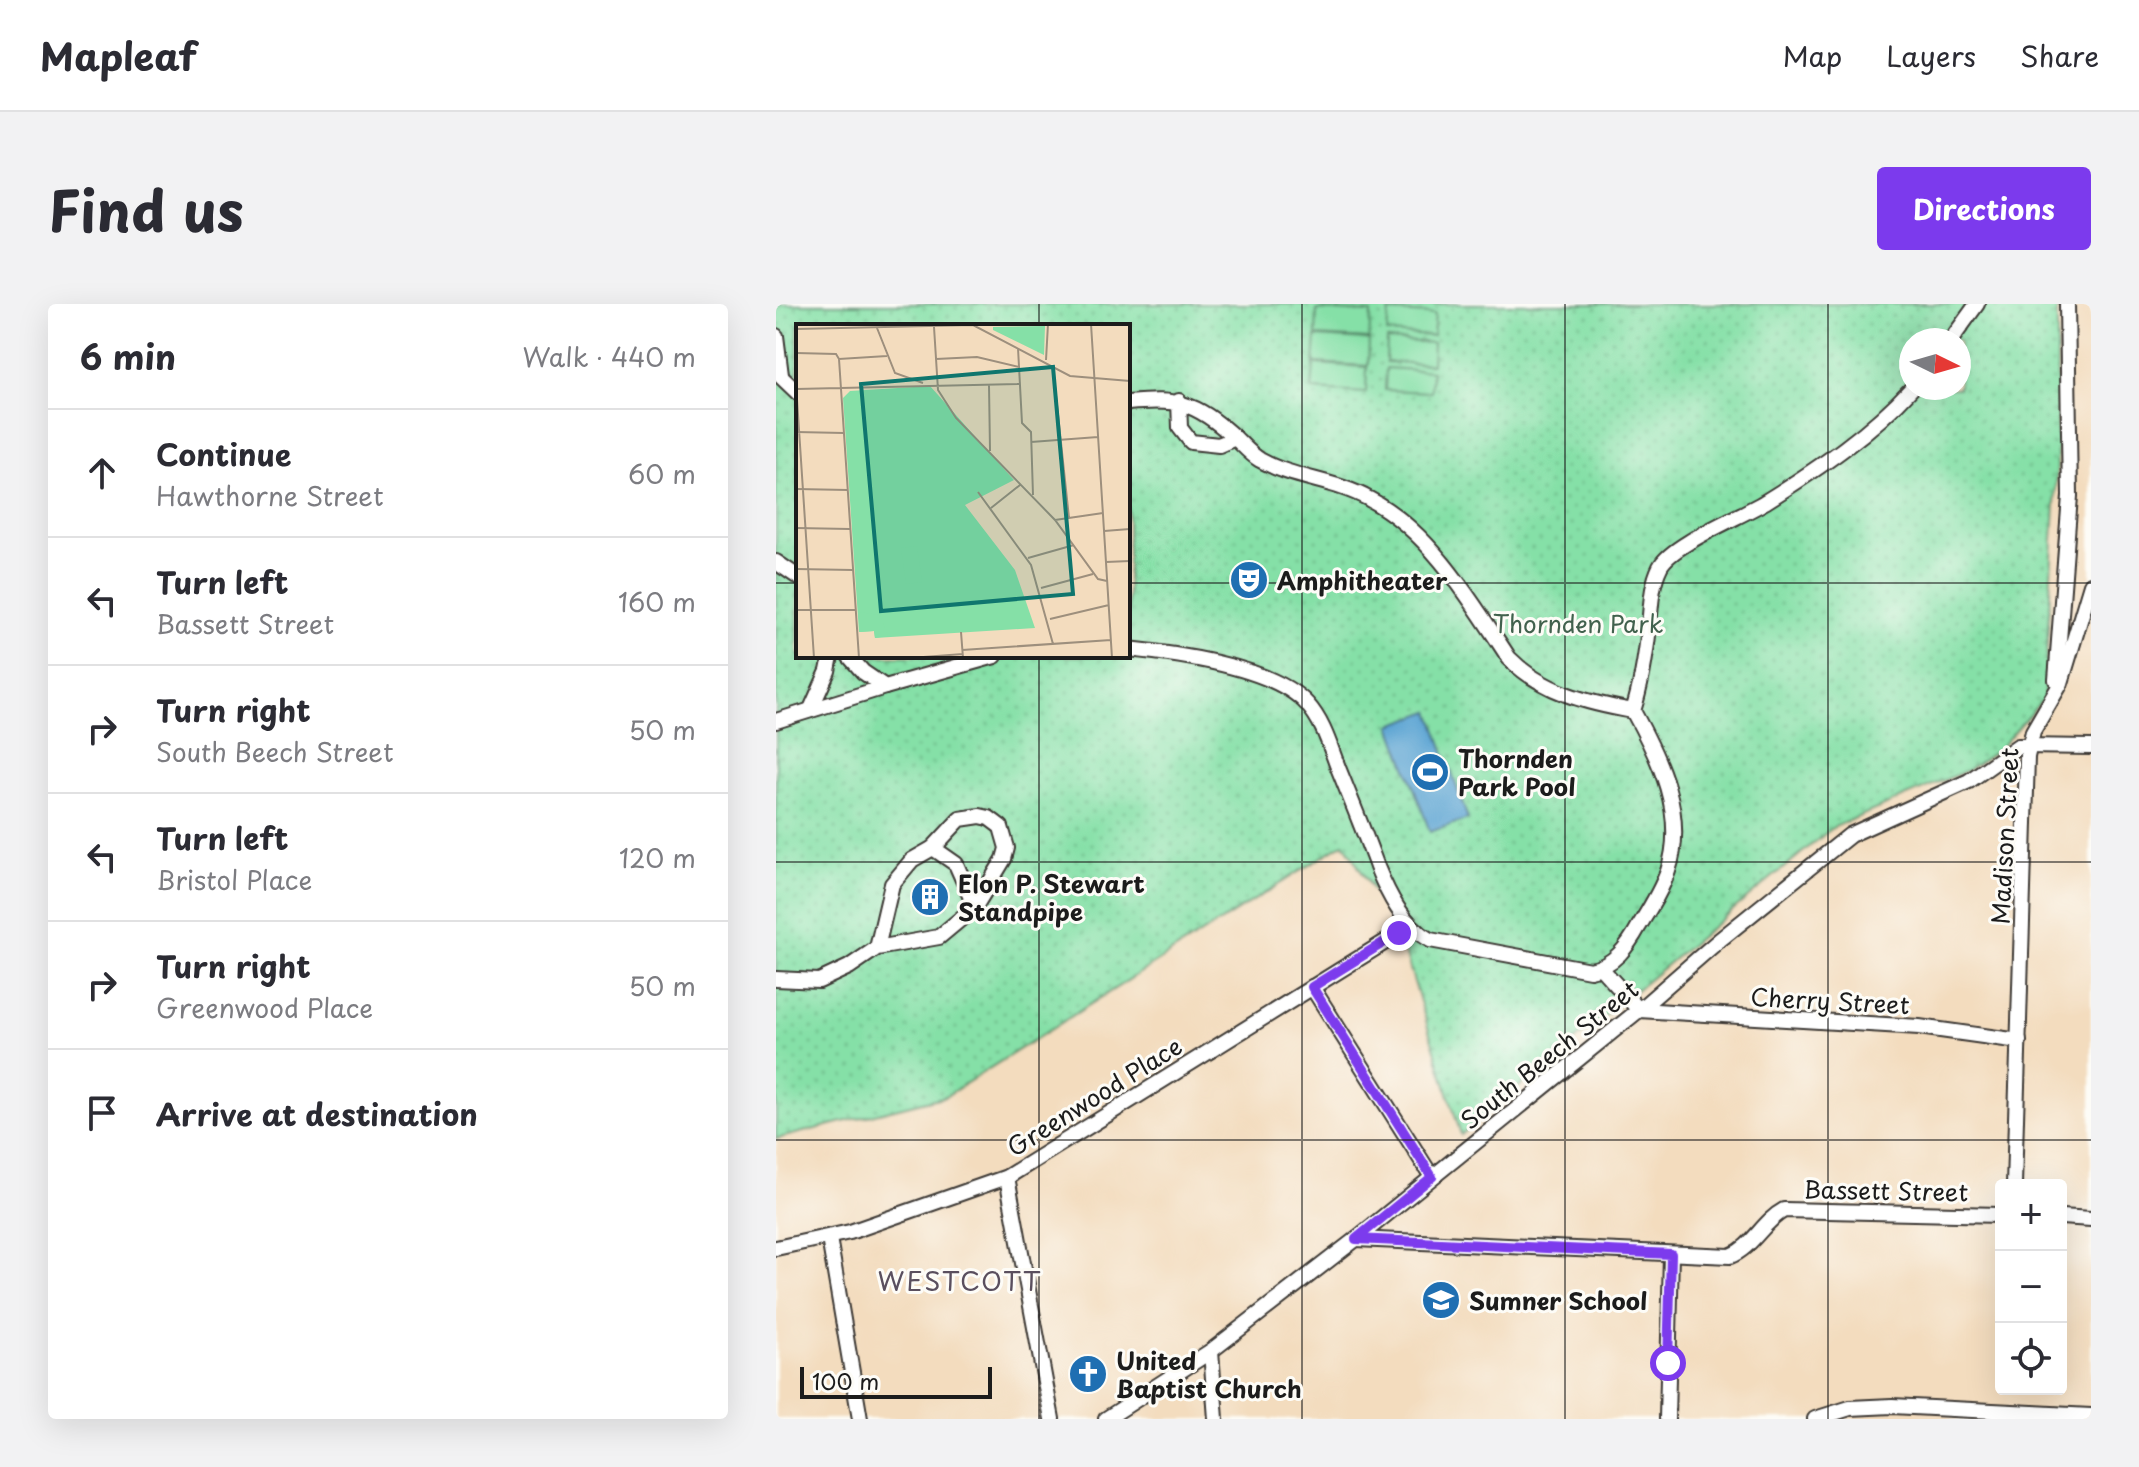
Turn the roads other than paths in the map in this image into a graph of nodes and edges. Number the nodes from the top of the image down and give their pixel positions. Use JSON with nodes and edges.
{"nodes":[{"id":1,"x":1977,"y":304,"type":"edge"},
{"id":2,"x":2067,"y":304,"type":"edge"},
{"id":3,"x":1960,"y":328,"type":"edge"},
{"id":4,"x":776,"y":336,"type":"edge"},
{"id":5,"x":778,"y":373,"type":"edge"},
{"id":6,"x":796,"y":391,"type":"edge"},
{"id":7,"x":1901,"y":400,"type":"edge"},
{"id":8,"x":1179,"y":401,"type":"junction"},
{"id":9,"x":1130,"y":403,"type":"edge"},
{"id":10,"x":1235,"y":438,"type":"junction"},
{"id":11,"x":776,"y":562,"type":"edge"},
{"id":12,"x":796,"y":576,"type":"edge"},
{"id":13,"x":2091,"y":584,"type":"edge"},
{"id":14,"x":1130,"y":649,"type":"edge"},
{"id":15,"x":831,"y":658,"type":"edge"},
{"id":16,"x":851,"y":658,"type":"edge"},
{"id":17,"x":988,"y":658,"type":"edge"},
{"id":18,"x":885,"y":687,"type":"junction"},
{"id":19,"x":2054,"y":696,"type":"junction"},
{"id":20,"x":811,"y":709,"type":"junction"},
{"id":21,"x":1633,"y":711,"type":"junction"},
{"id":22,"x":776,"y":721,"type":"edge"},
{"id":23,"x":2029,"y":745,"type":"junction"},
{"id":24,"x":2091,"y":747,"type":"edge"},
{"id":25,"x":933,"y":848,"type":"junction"},
{"id":26,"x":975,"y":907,"type":"junction"},
{"id":27,"x":1411,"y":926,"type":"junction"},
{"id":28,"x":877,"y":948,"type":"junction"},
{"id":29,"x":1601,"y":968,"type":"junction"},
{"id":30,"x":776,"y":979,"type":"edge"},
{"id":31,"x":1312,"y":987,"type":"junction"},
{"id":32,"x":1639,"y":1010,"type":"junction"},
{"id":33,"x":2019,"y":1041,"type":"junction"},
{"id":34,"x":1007,"y":1177,"type":"junction"},
{"id":35,"x":1432,"y":1177,"type":"junction"},
{"id":36,"x":2014,"y":1179,"type":"edge"},
{"id":37,"x":1995,"y":1215,"type":"edge"},
{"id":38,"x":2067,"y":1217,"type":"edge"},
{"id":39,"x":2091,"y":1219,"type":"edge"},
{"id":40,"x":829,"y":1238,"type":"junction"},
{"id":41,"x":1356,"y":1239,"type":"junction"},
{"id":42,"x":776,"y":1248,"type":"edge"},
{"id":43,"x":1671,"y":1254,"type":"junction"},
{"id":44,"x":1211,"y":1351,"type":"junction"},
{"id":45,"x":2091,"y":1416,"type":"edge"},
{"id":46,"x":860,"y":1419,"type":"edge"},
{"id":47,"x":1052,"y":1419,"type":"edge"},
{"id":48,"x":1106,"y":1419,"type":"edge"},
{"id":49,"x":1216,"y":1419,"type":"edge"},
{"id":50,"x":1667,"y":1419,"type":"edge"},
{"id":51,"x":1815,"y":1419,"type":"edge"}],
"edges":[{"from":1,"to":3,"type":"street"},
{"from":2,"to":19,"type":"street","name":"Madison Street"},
{"from":4,"to":5,"type":"street"},
{"from":5,"to":6,"type":"street"},
{"from":7,"to":21,"type":"street"},
{"from":8,"to":9,"type":"street"},
{"from":8,"to":10,"type":"street"},
{"from":8,"to":10,"type":"street"},
{"from":10,"to":21,"type":"street"},
{"from":11,"to":12,"type":"street"},
{"from":13,"to":19,"type":"street"},
{"from":14,"to":27,"type":"street"},
{"from":15,"to":20,"type":"street"},
{"from":16,"to":18,"type":"street"},
{"from":17,"to":18,"type":"street"},
{"from":18,"to":20,"type":"street"},
{"from":19,"to":23,"type":"street","name":"Madison Street"},
{"from":20,"to":22,"type":"street"},
{"from":21,"to":29,"type":"street"},
{"from":23,"to":24,"type":"street"},
{"from":23,"to":32,"type":"street","name":"South Beech Street"},
{"from":23,"to":33,"type":"street","name":"Madison Street"},
{"from":25,"to":26,"type":"street"},
{"from":25,"to":26,"type":"street"},
{"from":25,"to":28,"type":"street"},
{"from":26,"to":28,"type":"street"},
{"from":27,"to":29,"type":"street"},
{"from":27,"to":31,"type":"street","name":"Greenwood Place"},
{"from":28,"to":30,"type":"street"},
{"from":29,"to":32,"type":"street"},
{"from":31,"to":34,"type":"street","name":"Greenwood Place"},
{"from":31,"to":35,"type":"street"},
{"from":32,"to":33,"type":"street","name":"Cherry Street"},
{"from":32,"to":35,"type":"street","name":"South Beech Street"},
{"from":33,"to":36,"type":"street","name":"Madison Street"},
{"from":34,"to":40,"type":"street","name":"Greenwood Place"},
{"from":34,"to":47,"type":"street"},
{"from":35,"to":41,"type":"street","name":"South Beech Street"},
{"from":37,"to":43,"type":"street","name":"Bassett Street"},
{"from":38,"to":39,"type":"street"},
{"from":40,"to":42,"type":"street","name":"Greenwood Place"},
{"from":40,"to":46,"type":"street"},
{"from":41,"to":43,"type":"street","name":"Bassett Street"},
{"from":41,"to":44,"type":"street","name":"South Beech Street"},
{"from":43,"to":50,"type":"street"},
{"from":44,"to":48,"type":"street","name":"South Beech Street"},
{"from":44,"to":49,"type":"street"},
{"from":45,"to":51,"type":"street"}]}
